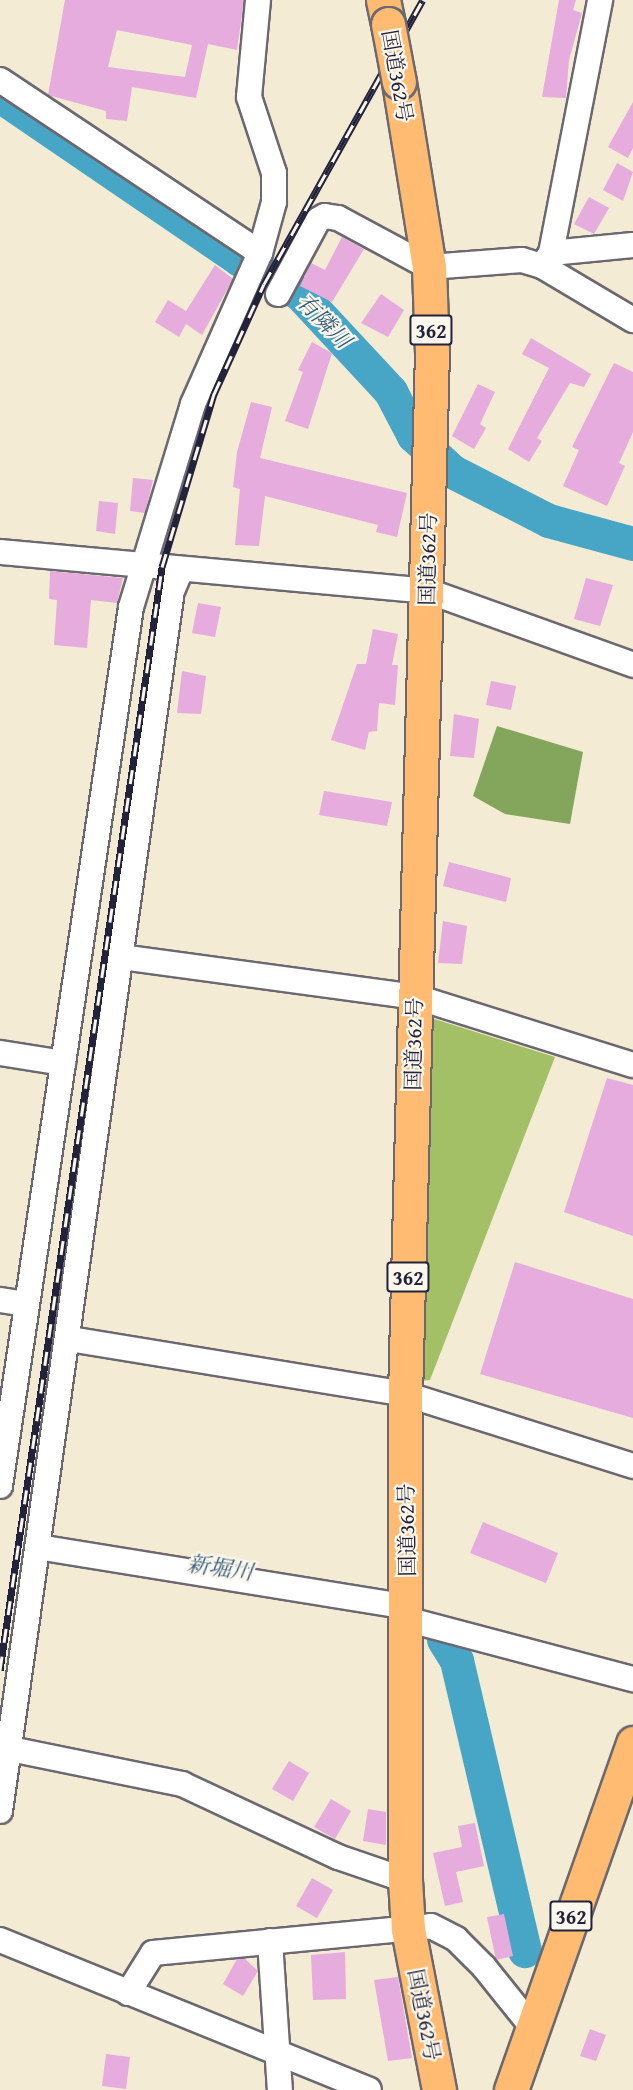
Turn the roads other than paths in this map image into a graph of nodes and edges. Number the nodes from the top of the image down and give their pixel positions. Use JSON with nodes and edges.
{"nodes":[{"id":1,"x":258,"y":0,"type":"edge"},
{"id":2,"x":600,"y":0,"type":"edge"},
{"id":3,"x":386,"y":12,"type":"edge"},
{"id":4,"x":0,"y":80,"type":"edge"},
{"id":5,"x":633,"y":245,"type":"edge"},
{"id":6,"x":260,"y":253,"type":"junction"},
{"id":7,"x":547,"y":260,"type":"junction"},
{"id":8,"x":429,"y":267,"type":"junction"},
{"id":9,"x":284,"y":285,"type":"dead end"},
{"id":10,"x":633,"y":320,"type":"edge"},
{"id":11,"x":0,"y":552,"type":"edge"},
{"id":12,"x":161,"y":568,"type":"junction"},
{"id":13,"x":428,"y":591,"type":"junction"},
{"id":14,"x":633,"y":665,"type":"edge"},
{"id":15,"x":121,"y":957,"type":"junction"},
{"id":16,"x":416,"y":997,"type":"junction"},
{"id":17,"x":0,"y":1053,"type":"edge"},
{"id":18,"x":63,"y":1062,"type":"junction"},
{"id":19,"x":633,"y":1065,"type":"edge"},
{"id":20,"x":0,"y":1300,"type":"edge"},
{"id":21,"x":26,"y":1305,"type":"junction"},
{"id":22,"x":70,"y":1339,"type":"junction"},
{"id":23,"x":405,"y":1394,"type":"junction"},
{"id":24,"x":633,"y":1466,"type":"edge"},
{"id":25,"x":0,"y":1486,"type":"edge"},
{"id":26,"x":38,"y":1547,"type":"junction"},
{"id":27,"x":408,"y":1614,"type":"junction"},
{"id":28,"x":633,"y":1679,"type":"edge"},
{"id":29,"x":633,"y":1743,"type":"edge"},
{"id":30,"x":10,"y":1749,"type":"junction"},
{"id":31,"x":0,"y":1811,"type":"edge"},
{"id":32,"x":405,"y":1880,"type":"junction"},
{"id":33,"x":408,"y":1929,"type":"junction"},
{"id":34,"x":0,"y":1940,"type":"edge"},
{"id":35,"x":270,"y":1941,"type":"junction"},
{"id":36,"x":128,"y":1993,"type":"junction"},
{"id":37,"x":532,"y":2028,"type":"junction"},
{"id":38,"x":281,"y":2055,"type":"junction"},
{"id":39,"x":280,"y":2090,"type":"edge"},
{"id":40,"x":369,"y":2090,"type":"edge"},
{"id":41,"x":439,"y":2090,"type":"edge"},
{"id":42,"x":511,"y":2090,"type":"edge"}],
"edges":[{"from":1,"to":6,"type":"street"},
{"from":2,"to":7,"type":"street"},
{"from":3,"to":8,"type":"highway","name":"国道362号","number":"362","bridge":true},
{"from":4,"to":6,"type":"street"},
{"from":5,"to":7,"type":"street"},
{"from":6,"to":12,"type":"street"},
{"from":7,"to":8,"type":"street"},
{"from":7,"to":10,"type":"street"},
{"from":8,"to":9,"type":"street"},
{"from":8,"to":13,"type":"highway","name":"国道362号","number":"362"},
{"from":11,"to":12,"type":"street"},
{"from":12,"to":13,"type":"street"},
{"from":12,"to":15,"type":"street"},
{"from":12,"to":18,"type":"street"},
{"from":13,"to":14,"type":"street"},
{"from":13,"to":16,"type":"highway","name":"国道362号","number":"362"},
{"from":15,"to":16,"type":"street"},
{"from":15,"to":22,"type":"street"},
{"from":16,"to":19,"type":"street"},
{"from":16,"to":23,"type":"highway","name":"国道362号","number":"362"},
{"from":17,"to":18,"type":"street"},
{"from":18,"to":21,"type":"street"},
{"from":20,"to":21,"type":"street"},
{"from":21,"to":25,"type":"street"},
{"from":22,"to":23,"type":"street"},
{"from":22,"to":26,"type":"street"},
{"from":23,"to":24,"type":"street"},
{"from":23,"to":27,"type":"highway","name":"国道362号","number":"362"},
{"from":26,"to":27,"type":"street"},
{"from":26,"to":30,"type":"street"},
{"from":27,"to":28,"type":"street"},
{"from":27,"to":32,"type":"highway","name":"国道362号","number":"362"},
{"from":29,"to":37,"type":"highway","number":"362"},
{"from":30,"to":31,"type":"street"},
{"from":30,"to":32,"type":"street"},
{"from":32,"to":33,"type":"highway","name":"国道362号","number":"362"},
{"from":33,"to":35,"type":"street"},
{"from":33,"to":37,"type":"street"},
{"from":33,"to":41,"type":"highway","name":"国道362号","number":"362"},
{"from":34,"to":36,"type":"street"},
{"from":35,"to":36,"type":"street"},
{"from":35,"to":38,"type":"street"},
{"from":36,"to":38,"type":"street"},
{"from":37,"to":42,"type":"highway","number":"362"},
{"from":38,"to":39,"type":"street"},
{"from":38,"to":40,"type":"street"}]}
